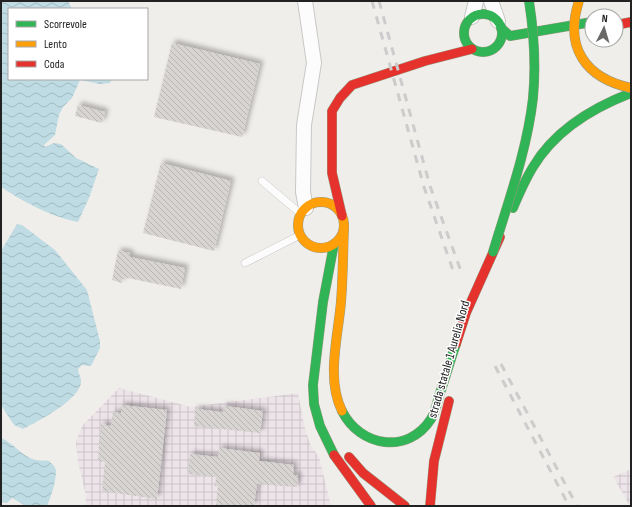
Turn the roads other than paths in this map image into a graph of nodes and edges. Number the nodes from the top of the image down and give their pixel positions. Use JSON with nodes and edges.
{"nodes":[{"id":1,"x":305,"y":1,"type":"edge"},
{"id":2,"x":476,"y":1,"type":"edge"},
{"id":3,"x":491,"y":1,"type":"edge"},
{"id":4,"x":529,"y":1,"type":"edge"},
{"id":5,"x":579,"y":1,"type":"edge"},
{"id":6,"x":472,"y":17,"type":"junction"},
{"id":7,"x":584,"y":23,"type":"edge"},
{"id":8,"x":500,"y":24,"type":"junction"},
{"id":9,"x":584,"y":30,"type":"edge"},
{"id":10,"x":498,"y":44,"type":"junction"},
{"id":11,"x":446,"y":46,"type":"dead end"},
{"id":12,"x":472,"y":49,"type":"junction"},
{"id":13,"x":425,"y":61,"type":"junction"},
{"id":14,"x":631,"y":88,"type":"edge"},
{"id":15,"x":631,"y":93,"type":"edge"},
{"id":16,"x":332,"y":173,"type":"junction"},
{"id":17,"x":262,"y":181,"type":"dead end"},
{"id":18,"x":307,"y":208,"type":"junction"},
{"id":19,"x":343,"y":221,"type":"junction"},
{"id":20,"x":300,"y":235,"type":"junction"},
{"id":21,"x":334,"y":244,"type":"junction"},
{"id":22,"x":310,"y":245,"type":"junction"},
{"id":23,"x":493,"y":252,"type":"junction"},
{"id":24,"x":245,"y":263,"type":"dead end"},
{"id":25,"x":488,"y":266,"type":"junction"},
{"id":26,"x":326,"y":275,"type":"junction"},
{"id":27,"x":314,"y":368,"type":"junction"},
{"id":28,"x":456,"y":375,"type":"dead end"},
{"id":29,"x":452,"y":389,"type":"dead end"},
{"id":30,"x":371,"y":506,"type":"edge"},
{"id":31,"x":405,"y":506,"type":"edge"},
{"id":32,"x":430,"y":506,"type":"edge"}],
"edges":[{"from":1,"to":18,"type":"street"},
{"from":2,"to":6,"type":"street"},
{"from":3,"to":8,"type":"street"},
{"from":4,"to":23,"type":"main road","bridge":true},
{"from":5,"to":14,"type":"main road","bridge":true},
{"from":6,"to":8,"type":"main road"},
{"from":6,"to":12,"type":"main road"},
{"from":7,"to":8,"type":"main road"},
{"from":8,"to":10,"type":"main road"},
{"from":9,"to":10,"type":"main road"},
{"from":10,"to":12,"type":"main road"},
{"from":11,"to":13,"type":"main road"},
{"from":12,"to":13,"type":"main road"},
{"from":13,"to":16,"type":"main road"},
{"from":15,"to":23,"type":"main road","bridge":true},
{"from":16,"to":18,"type":"main road"},
{"from":16,"to":19,"type":"main road"},
{"from":17,"to":18,"type":"lane"},
{"from":18,"to":19,"type":"main road"},
{"from":18,"to":20,"type":"main road"},
{"from":19,"to":21,"type":"main road"},
{"from":19,"to":25,"type":"main road"},
{"from":20,"to":22,"type":"main road"},
{"from":20,"to":24,"type":"lane"},
{"from":21,"to":22,"type":"main road"},
{"from":21,"to":26,"type":"main road"},
{"from":22,"to":26,"type":"main road"},
{"from":23,"to":25,"type":"main road"},
{"from":25,"to":28,"type":"main road","name":"strada statale 1 Aurelia Nord"},
{"from":26,"to":27,"type":"main road"},
{"from":27,"to":30,"type":"main road"},
{"from":27,"to":31,"type":"main road"},
{"from":29,"to":32,"type":"main road","name":"strada statale 1 Aurelia Nord"}]}
